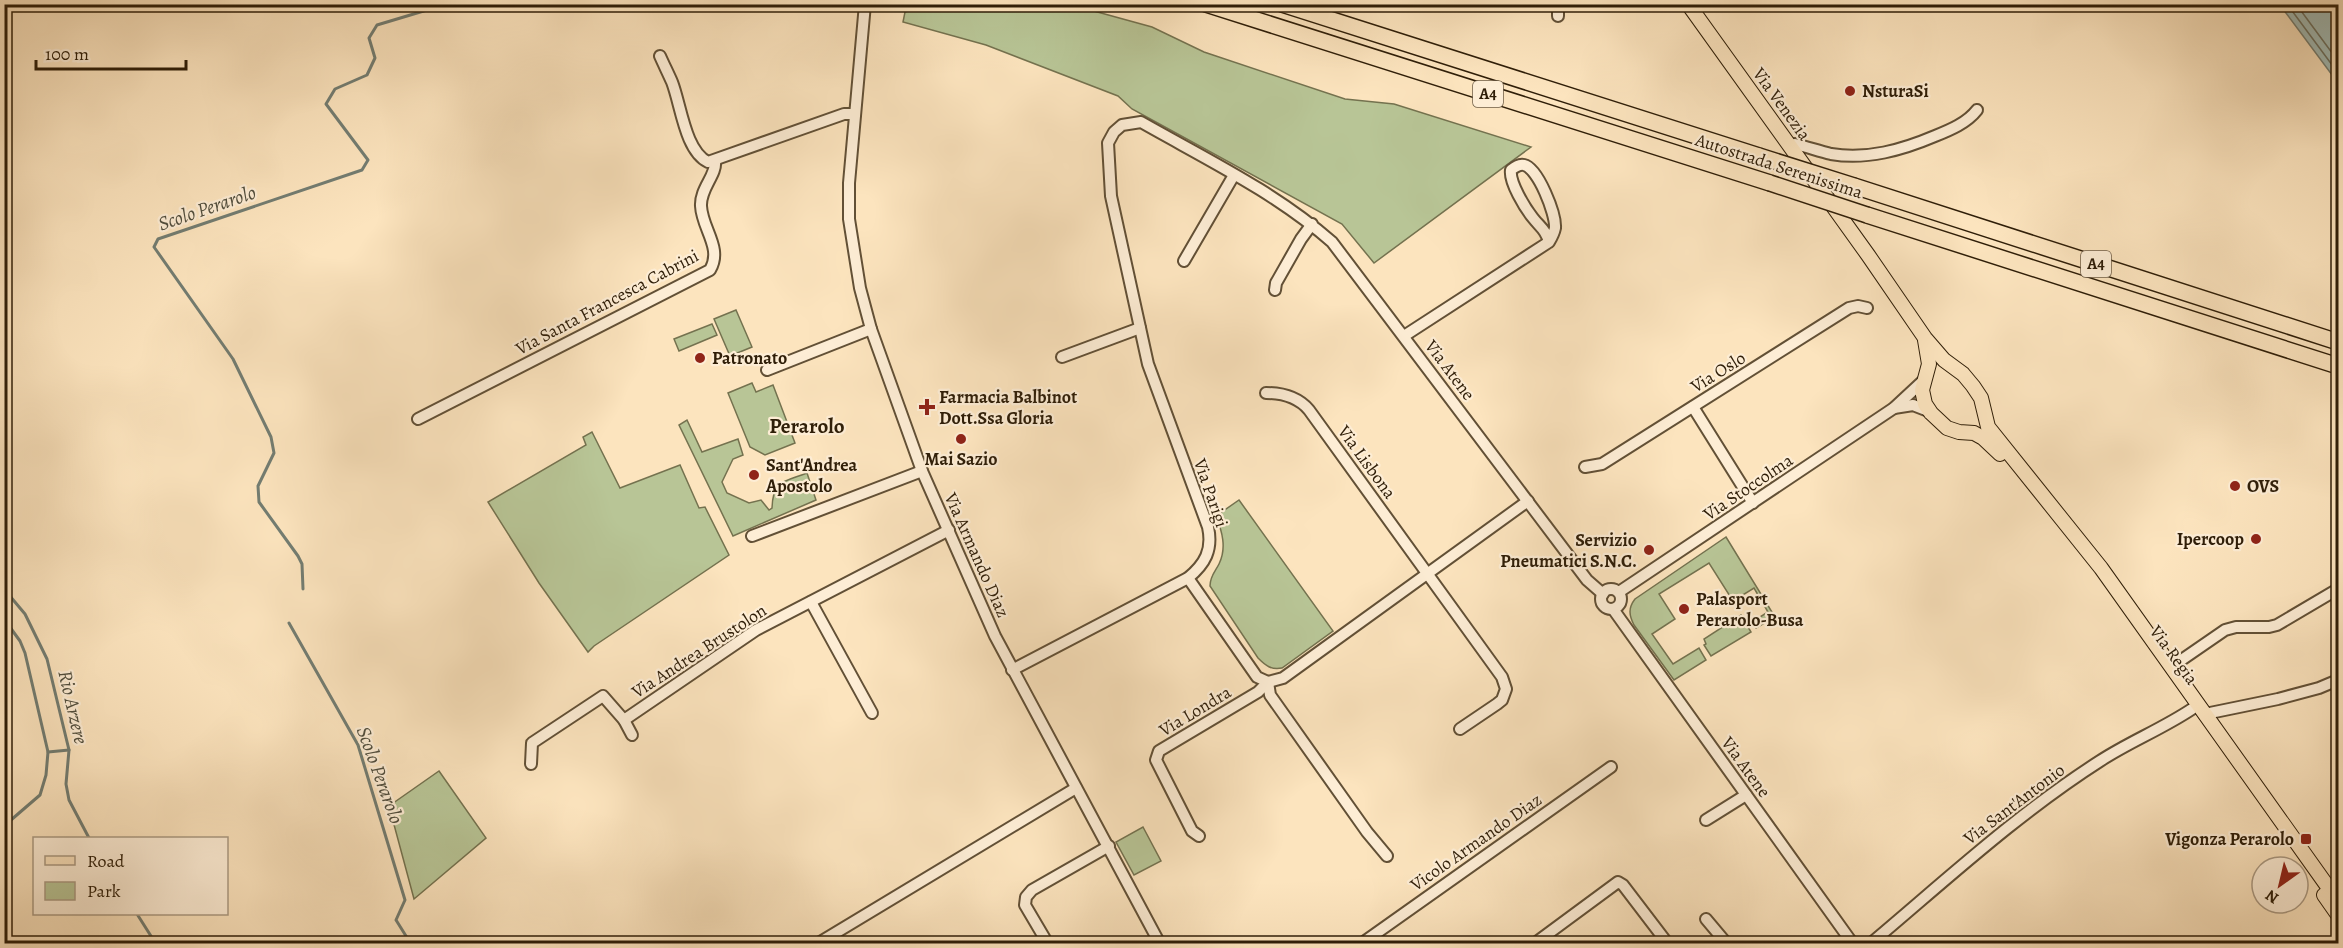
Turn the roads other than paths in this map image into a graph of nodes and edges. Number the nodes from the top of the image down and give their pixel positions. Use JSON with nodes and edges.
{"nodes":[{"id":1,"x":865,"y":4,"type":"edge"},
{"id":2,"x":1206,"y":4,"type":"edge"},
{"id":3,"x":1282,"y":4,"type":"edge"},
{"id":4,"x":1688,"y":4,"type":"edge"},
{"id":5,"x":660,"y":56,"type":"dead end"},
{"id":6,"x":1977,"y":110,"type":"dead end"},
{"id":7,"x":855,"y":114,"type":"junction"},
{"id":8,"x":1118,"y":128,"type":"joint"},
{"id":9,"x":1791,"y":147,"type":"junction"},
{"id":10,"x":715,"y":162,"type":"junction"},
{"id":11,"x":1234,"y":175,"type":"junction"},
{"id":12,"x":1312,"y":224,"type":"junction"},
{"id":13,"x":1549,"y":242,"type":"junction"},
{"id":14,"x":1868,"y":255,"type":"joint"},
{"id":15,"x":1184,"y":261,"type":"dead end"},
{"id":16,"x":1275,"y":290,"type":"dead end"},
{"id":17,"x":1867,"y":308,"type":"dead end"},
{"id":18,"x":1140,"y":328,"type":"junction"},
{"id":19,"x":871,"y":329,"type":"junction"},
{"id":20,"x":1404,"y":336,"type":"junction"},
{"id":21,"x":1925,"y":338,"type":"junction"},
{"id":22,"x":2338,"y":342,"type":"edge"},
{"id":23,"x":1062,"y":357,"type":"dead end"},
{"id":24,"x":2338,"y":366,"type":"edge"},
{"id":25,"x":1955,"y":368,"type":"junction"},
{"id":26,"x":766,"y":370,"type":"dead end"},
{"id":27,"x":1925,"y":377,"type":"junction"},
{"id":28,"x":1266,"y":393,"type":"dead end"},
{"id":29,"x":1693,"y":407,"type":"junction"},
{"id":30,"x":1894,"y":408,"type":"junction"},
{"id":31,"x":1983,"y":410,"type":"junction"},
{"id":32,"x":1931,"y":412,"type":"junction"},
{"id":33,"x":418,"y":419,"type":"dead end"},
{"id":34,"x":1966,"y":431,"type":"junction"},
{"id":35,"x":1586,"y":467,"type":"dead end"},
{"id":36,"x":922,"y":471,"type":"junction"},
{"id":37,"x":1528,"y":501,"type":"junction"},
{"id":38,"x":1753,"y":503,"type":"junction"},
{"id":39,"x":949,"y":530,"type":"junction"},
{"id":40,"x":752,"y":536,"type":"dead end"},
{"id":41,"x":1428,"y":574,"type":"junction"},
{"id":42,"x":1188,"y":578,"type":"junction"},
{"id":43,"x":2338,"y":589,"type":"edge"},
{"id":44,"x":1619,"y":592,"type":"junction"},
{"id":45,"x":1603,"y":594,"type":"junction"},
{"id":46,"x":812,"y":602,"type":"junction"},
{"id":47,"x":1613,"y":609,"type":"junction"},
{"id":48,"x":1012,"y":669,"type":"junction"},
{"id":49,"x":2176,"y":673,"type":"junction"},
{"id":50,"x":2338,"y":680,"type":"edge"},
{"id":51,"x":1268,"y":682,"type":"junction"},
{"id":52,"x":2198,"y":712,"type":"junction"},
{"id":53,"x":872,"y":713,"type":"dead end"},
{"id":54,"x":624,"y":720,"type":"junction"},
{"id":55,"x":1460,"y":729,"type":"dead end"},
{"id":56,"x":632,"y":735,"type":"dead end"},
{"id":57,"x":531,"y":764,"type":"dead end"},
{"id":58,"x":1611,"y":767,"type":"dead end"},
{"id":59,"x":1076,"y":788,"type":"junction"},
{"id":60,"x":1746,"y":795,"type":"junction"},
{"id":61,"x":1706,"y":820,"type":"dead end"},
{"id":62,"x":1199,"y":836,"type":"dead end"},
{"id":63,"x":1109,"y":846,"type":"junction"},
{"id":64,"x":1387,"y":856,"type":"dead end"},
{"id":65,"x":2338,"y":901,"type":"edge"},
{"id":66,"x":2338,"y":915,"type":"edge"},
{"id":67,"x":1706,"y":919,"type":"dead end"},
{"id":68,"x":817,"y":944,"type":"edge"},
{"id":69,"x":1048,"y":944,"type":"edge"},
{"id":70,"x":1160,"y":944,"type":"edge"},
{"id":71,"x":1361,"y":944,"type":"edge"},
{"id":72,"x":1534,"y":944,"type":"edge"},
{"id":73,"x":1668,"y":944,"type":"edge"},
{"id":74,"x":1727,"y":944,"type":"edge"},
{"id":75,"x":1853,"y":944,"type":"edge"},
{"id":76,"x":1870,"y":944,"type":"edge"}],
"edges":[{"from":1,"to":7,"type":"street","name":"Via Armando Diaz"},
{"from":2,"to":24,"type":"highway","name":"Autostrada Serenissima","number":"A4","bridge":true},
{"from":3,"to":22,"type":"highway","name":"Autostrada Serenissima","number":"A4","bridge":true},
{"from":4,"to":9,"type":"main road","name":"Via Venezia"},
{"from":5,"to":10,"type":"street"},
{"from":6,"to":9,"type":"street"},
{"from":7,"to":10,"type":"street"},
{"from":7,"to":19,"type":"street","name":"Via Armando Diaz"},
{"from":8,"to":11,"type":"street","name":"Via Atene"},
{"from":8,"to":18,"type":"street","name":"Via Parigi"},
{"from":9,"to":14,"type":"main road","name":"Via Venezia"},
{"from":10,"to":33,"type":"street","name":"Via Santa Francesca Cabrini"},
{"from":11,"to":12,"type":"street","name":"Via Atene"},
{"from":11,"to":15,"type":"street"},
{"from":12,"to":16,"type":"street"},
{"from":12,"to":20,"type":"street","name":"Via Atene"},
{"from":13,"to":13,"type":"street"},
{"from":13,"to":20,"type":"street","name":"Via Atene"},
{"from":14,"to":21,"type":"main road","name":"Via Regia"},
{"from":17,"to":29,"type":"street","name":"Via Oslo"},
{"from":18,"to":23,"type":"street"},
{"from":18,"to":42,"type":"street","name":"Via Parigi"},
{"from":19,"to":26,"type":"street"},
{"from":19,"to":36,"type":"street","name":"Via Armando Diaz"},
{"from":20,"to":37,"type":"street","name":"Via Atene"},
{"from":21,"to":25,"type":"main road","name":"Via Regia"},
{"from":21,"to":27,"type":"main road","name":"Via Regia"},
{"from":25,"to":27,"type":"main road"},
{"from":25,"to":31,"type":"main road","name":"Via Regia"},
{"from":27,"to":30,"type":"street","name":"Via Stoccolma"},
{"from":27,"to":32,"type":"main road","name":"Via Regia"},
{"from":28,"to":41,"type":"street","name":"Via Lisbona"},
{"from":29,"to":35,"type":"street","name":"Via Oslo"},
{"from":29,"to":38,"type":"street"},
{"from":30,"to":32,"type":"street"},
{"from":30,"to":38,"type":"street","name":"Via Stoccolma"},
{"from":31,"to":34,"type":"main road"},
{"from":31,"to":49,"type":"main road","name":"Via Regia"},
{"from":32,"to":34,"type":"main road","name":"Via Regia"},
{"from":34,"to":52,"type":"main road","name":"Via Regia"},
{"from":36,"to":39,"type":"street","name":"Via Armando Diaz"},
{"from":36,"to":40,"type":"street"},
{"from":37,"to":41,"type":"street"},
{"from":37,"to":45,"type":"street","name":"Via Atene"},
{"from":38,"to":44,"type":"street","name":"Via Stoccolma"},
{"from":39,"to":46,"type":"street","name":"Via Andrea Brustolon"},
{"from":39,"to":48,"type":"street","name":"Via Armando Diaz"},
{"from":41,"to":51,"type":"street"},
{"from":41,"to":55,"type":"street","name":"Via Lisbona"},
{"from":42,"to":48,"type":"street","name":"Via Parigi"},
{"from":42,"to":51,"type":"street"},
{"from":43,"to":49,"type":"street"},
{"from":44,"to":45,"type":"street"},
{"from":44,"to":47,"type":"street"},
{"from":45,"to":47,"type":"street","name":"Via Atene"},
{"from":46,"to":53,"type":"street"},
{"from":46,"to":54,"type":"street","name":"Via Andrea Brustolon"},
{"from":47,"to":60,"type":"street","name":"Via Atene"},
{"from":48,"to":59,"type":"street","name":"Via Armando Diaz"},
{"from":49,"to":52,"type":"main road","name":"Via Regia"},
{"from":50,"to":52,"type":"street","name":"Via Sant'Antonio"},
{"from":51,"to":62,"type":"street","name":"Via Londra"},
{"from":51,"to":64,"type":"street"},
{"from":52,"to":65,"type":"main road","name":"Via Regia"},
{"from":52,"to":66,"type":"main road","name":"Via Regia"},
{"from":52,"to":76,"type":"street","name":"Via Sant'Antonio"},
{"from":54,"to":56,"type":"street"},
{"from":54,"to":57,"type":"street","name":"Via Andrea Brustolon"},
{"from":58,"to":71,"type":"street","name":"Vicolo Armando Diaz"},
{"from":59,"to":63,"type":"street","name":"Via Armando Diaz"},
{"from":59,"to":68,"type":"street"},
{"from":60,"to":61,"type":"street"},
{"from":60,"to":75,"type":"street","name":"Via Atene"},
{"from":63,"to":69,"type":"street"},
{"from":63,"to":70,"type":"street","name":"Via Armando Diaz"},
{"from":67,"to":74,"type":"street"},
{"from":72,"to":73,"type":"street"}]}
